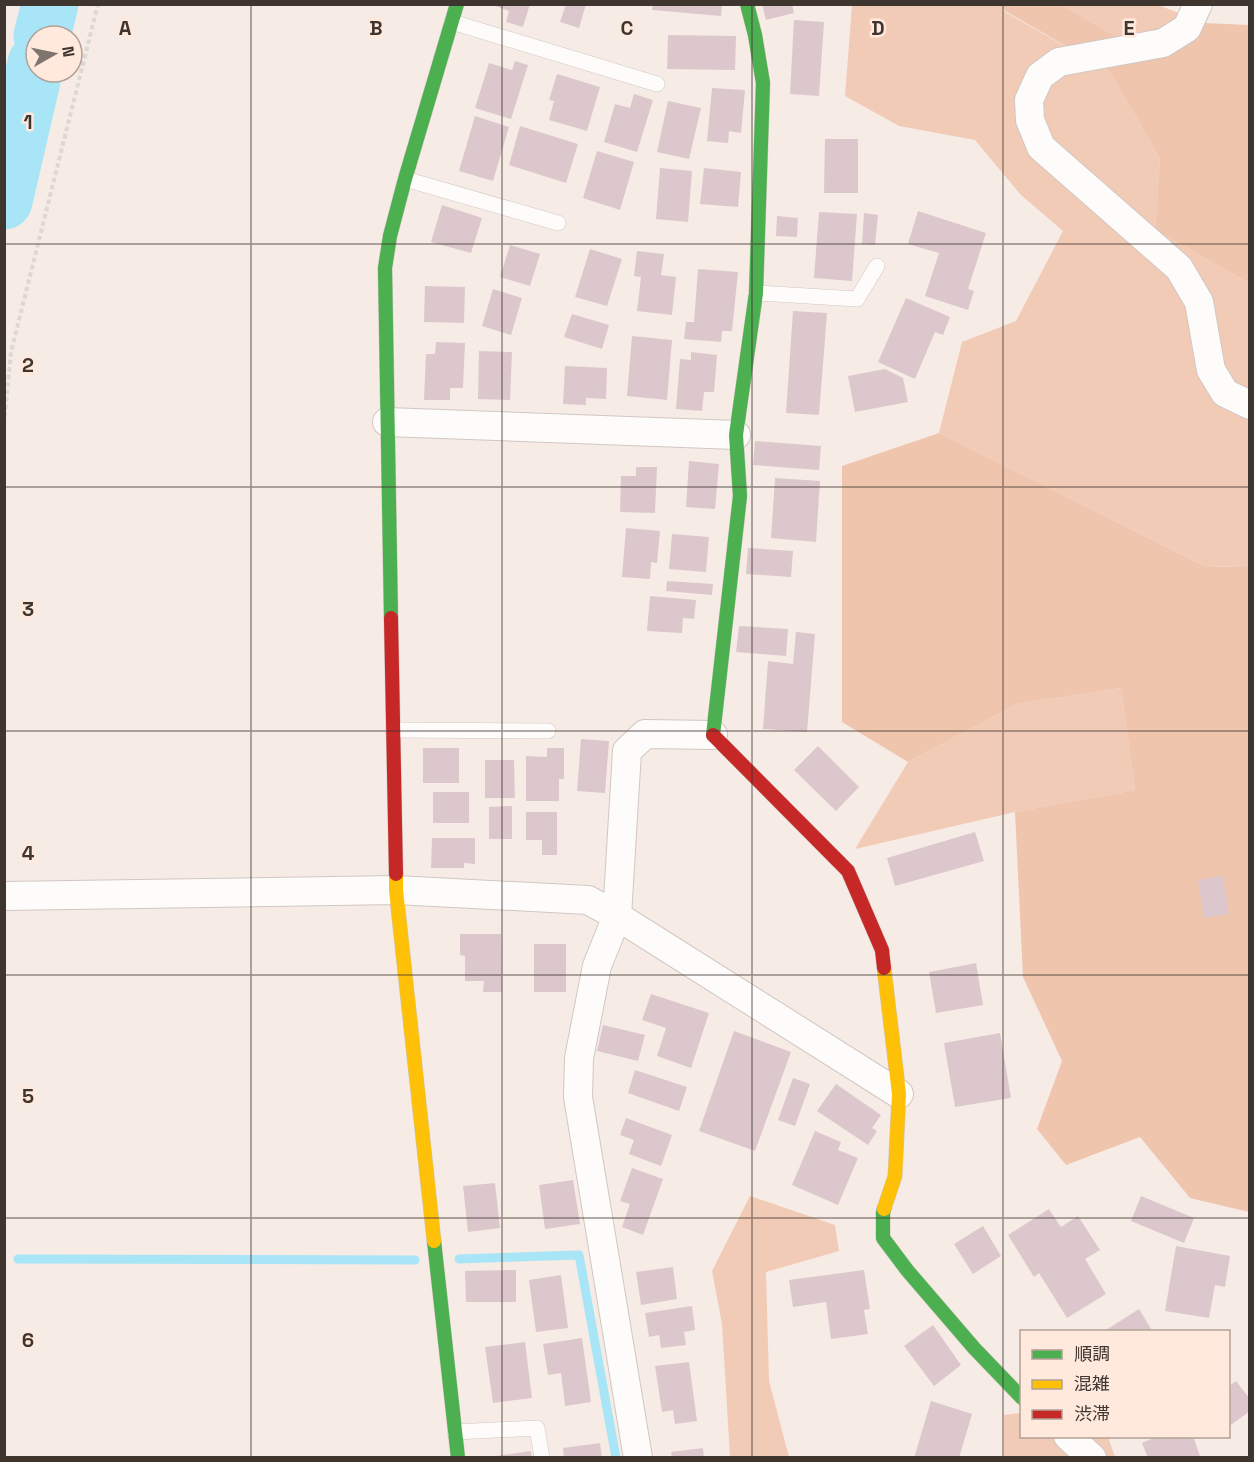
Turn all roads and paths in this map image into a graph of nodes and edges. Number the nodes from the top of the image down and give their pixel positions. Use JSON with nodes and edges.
{"nodes":[{"id":1,"x":98,"y":4,"type":"edge"},
{"id":2,"x":457,"y":4,"type":"edge"},
{"id":3,"x":747,"y":4,"type":"edge"},
{"id":4,"x":1198,"y":4,"type":"edge"},
{"id":5,"x":452,"y":22,"type":"junction"},
{"id":6,"x":657,"y":84,"type":"dead end"},
{"id":7,"x":405,"y":179,"type":"junction"},
{"id":8,"x":558,"y":223,"type":"dead end"},
{"id":9,"x":877,"y":266,"type":"dead end"},
{"id":10,"x":756,"y":293,"type":"junction"},
{"id":11,"x":1250,"y":405,"type":"edge"},
{"id":12,"x":387,"y":422,"type":"junction"},
{"id":13,"x":4,"y":424,"type":"edge"},
{"id":14,"x":736,"y":435,"type":"junction"},
{"id":15,"x":393,"y":730,"type":"junction"},
{"id":16,"x":548,"y":731,"type":"dead end"},
{"id":17,"x":712,"y":735,"type":"junction"},
{"id":18,"x":396,"y":890,"type":"junction"},
{"id":19,"x":4,"y":896,"type":"edge"},
{"id":20,"x":617,"y":916,"type":"junction"},
{"id":21,"x":899,"y":1094,"type":"junction"},
{"id":22,"x":1020,"y":1396,"type":"edge"},
{"id":23,"x":455,"y":1432,"type":"junction"},
{"id":24,"x":1069,"y":1438,"type":"edge"},
{"id":25,"x":458,"y":1458,"type":"edge"},
{"id":26,"x":542,"y":1458,"type":"edge"},
{"id":27,"x":638,"y":1458,"type":"edge"},
{"id":28,"x":1092,"y":1458,"type":"edge"}],
"edges":[{"from":1,"to":13,"type":"path"},
{"from":2,"to":5,"type":"street"},
{"from":3,"to":10,"type":"street"},
{"from":4,"to":11,"type":"street"},
{"from":5,"to":6,"type":"lane"},
{"from":5,"to":7,"type":"street"},
{"from":7,"to":8,"type":"lane"},
{"from":7,"to":12,"type":"street"},
{"from":9,"to":10,"type":"lane"},
{"from":10,"to":14,"type":"street"},
{"from":12,"to":14,"type":"street"},
{"from":12,"to":15,"type":"street"},
{"from":14,"to":17,"type":"street"},
{"from":15,"to":16,"type":"lane"},
{"from":15,"to":18,"type":"street"},
{"from":17,"to":20,"type":"street"},
{"from":17,"to":21,"type":"street"},
{"from":18,"to":19,"type":"street"},
{"from":18,"to":20,"type":"street"},
{"from":18,"to":23,"type":"street"},
{"from":20,"to":21,"type":"street"},
{"from":20,"to":27,"type":"street"},
{"from":21,"to":22,"type":"street"},
{"from":23,"to":25,"type":"street"},
{"from":23,"to":26,"type":"lane"},
{"from":24,"to":28,"type":"street"}]}
